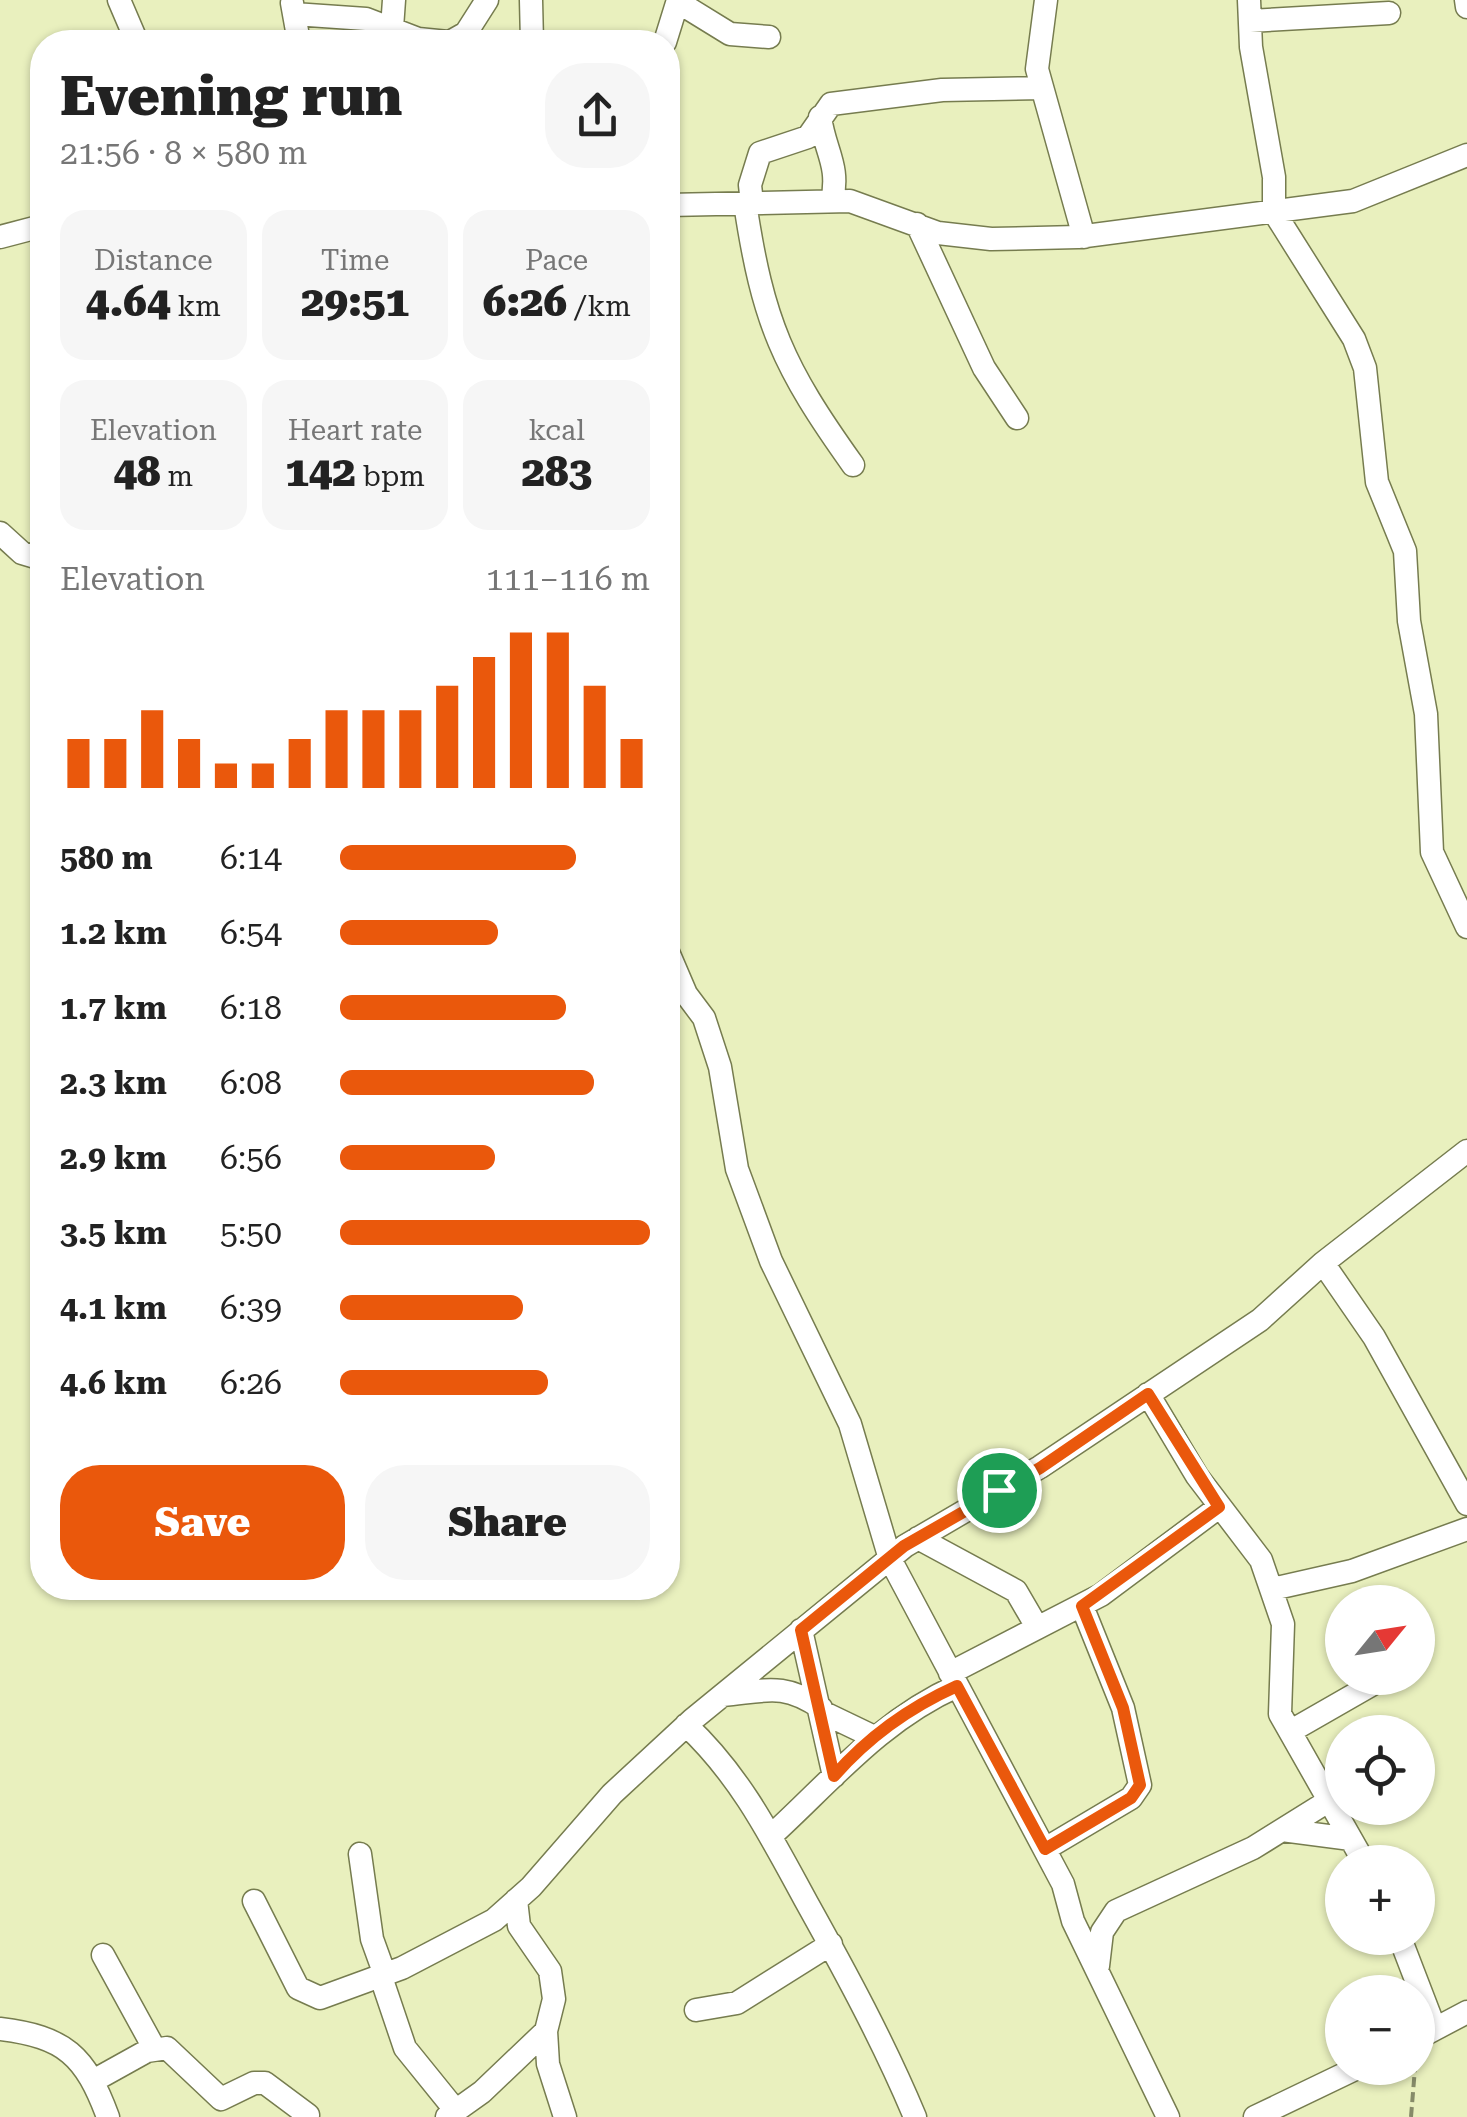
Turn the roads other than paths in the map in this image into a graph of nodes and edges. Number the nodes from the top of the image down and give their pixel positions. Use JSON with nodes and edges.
{"nodes":[{"id":1,"x":119,"y":0,"type":"edge"},
{"id":2,"x":394,"y":0,"type":"edge"},
{"id":3,"x":486,"y":0,"type":"edge"},
{"id":4,"x":532,"y":0,"type":"edge"},
{"id":5,"x":1046,"y":0,"type":"edge"},
{"id":6,"x":678,"y":1,"type":"edge"},
{"id":7,"x":292,"y":7,"type":"edge"},
{"id":8,"x":1250,"y":10,"type":"edge"},
{"id":9,"x":1389,"y":13,"type":"dead end"},
{"id":10,"x":132,"y":30,"type":"edge"},
{"id":11,"x":391,"y":30,"type":"edge"},
{"id":12,"x":402,"y":30,"type":"edge"},
{"id":13,"x":468,"y":30,"type":"edge"},
{"id":14,"x":532,"y":30,"type":"edge"},
{"id":15,"x":669,"y":30,"type":"edge"},
{"id":16,"x":769,"y":37,"type":"dead end"},
{"id":17,"x":1042,"y":88,"type":"junction"},
{"id":18,"x":820,"y":117,"type":"junction"},
{"id":19,"x":1467,"y":155,"type":"edge"},
{"id":20,"x":832,"y":201,"type":"junction"},
{"id":21,"x":748,"y":203,"type":"junction"},
{"id":22,"x":680,"y":206,"type":"edge"},
{"id":23,"x":1274,"y":212,"type":"junction"},
{"id":24,"x":917,"y":224,"type":"junction"},
{"id":25,"x":30,"y":229,"type":"edge"},
{"id":26,"x":0,"y":237,"type":"edge"},
{"id":27,"x":1084,"y":237,"type":"junction"},
{"id":28,"x":1017,"y":418,"type":"dead end"},
{"id":29,"x":853,"y":465,"type":"dead end"},
{"id":30,"x":0,"y":532,"type":"edge"},
{"id":31,"x":30,"y":556,"type":"edge"},
{"id":32,"x":1467,"y":927,"type":"edge"},
{"id":33,"x":680,"y":980,"type":"edge"},
{"id":34,"x":1467,"y":1151,"type":"edge"},
{"id":35,"x":1322,"y":1263,"type":"junction"},
{"id":36,"x":1148,"y":1394,"type":"junction"},
{"id":37,"x":1467,"y":1504,"type":"edge"},
{"id":38,"x":1219,"y":1507,"type":"junction"},
{"id":39,"x":1467,"y":1530,"type":"edge"},
{"id":40,"x":918,"y":1538,"type":"junction"},
{"id":41,"x":890,"y":1559,"type":"junction"},
{"id":42,"x":1272,"y":1589,"type":"junction"},
{"id":43,"x":1082,"y":1606,"type":"junction"},
{"id":44,"x":1037,"y":1627,"type":"junction"},
{"id":45,"x":801,"y":1630,"type":"junction"},
{"id":46,"x":953,"y":1679,"type":"junction"},
{"id":47,"x":722,"y":1695,"type":"junction"},
{"id":48,"x":1354,"y":1695,"type":"edge"},
{"id":49,"x":821,"y":1710,"type":"junction"},
{"id":50,"x":686,"y":1726,"type":"junction"},
{"id":51,"x":1290,"y":1731,"type":"junction"},
{"id":52,"x":872,"y":1736,"type":"junction"},
{"id":53,"x":834,"y":1776,"type":"junction"},
{"id":54,"x":1325,"y":1791,"type":"edge"},
{"id":55,"x":1325,"y":1803,"type":"edge"},
{"id":56,"x":1343,"y":1825,"type":"edge"},
{"id":57,"x":1282,"y":1830,"type":"junction"},
{"id":58,"x":772,"y":1835,"type":"junction"},
{"id":59,"x":1351,"y":1839,"type":"junction"},
{"id":60,"x":1354,"y":1845,"type":"edge"},
{"id":61,"x":1045,"y":1849,"type":"junction"},
{"id":62,"x":360,"y":1854,"type":"dead end"},
{"id":63,"x":516,"y":1900,"type":"junction"},
{"id":64,"x":254,"y":1901,"type":"dead end"},
{"id":65,"x":469,"y":1935,"type":"junction"},
{"id":66,"x":832,"y":1944,"type":"junction"},
{"id":67,"x":528,"y":1945,"type":"junction"},
{"id":68,"x":103,"y":1955,"type":"dead end"},
{"id":69,"x":1098,"y":1966,"type":"junction"},
{"id":70,"x":383,"y":1976,"type":"junction"},
{"id":71,"x":696,"y":2010,"type":"dead end"},
{"id":72,"x":1467,"y":2012,"type":"edge"},
{"id":73,"x":0,"y":2029,"type":"edge"},
{"id":74,"x":1435,"y":2029,"type":"edge"},
{"id":75,"x":546,"y":2031,"type":"junction"},
{"id":76,"x":154,"y":2048,"type":"junction"},
{"id":77,"x":93,"y":2081,"type":"junction"},
{"id":78,"x":1325,"y":2083,"type":"edge"},
{"id":79,"x":308,"y":2114,"type":"dead end"},
{"id":80,"x":451,"y":2114,"type":"edge"},
{"id":81,"x":108,"y":2117,"type":"edge"},
{"id":82,"x":566,"y":2117,"type":"edge"},
{"id":83,"x":915,"y":2117,"type":"edge"},
{"id":84,"x":1168,"y":2117,"type":"edge"},
{"id":85,"x":1255,"y":2117,"type":"edge"}],
"edges":[{"from":1,"to":10,"type":"street"},
{"from":2,"to":12,"type":"street"},
{"from":3,"to":13,"type":"street"},
{"from":4,"to":14,"type":"street"},
{"from":5,"to":17,"type":"street"},
{"from":6,"to":15,"type":"street"},
{"from":6,"to":16,"type":"street"},
{"from":7,"to":11,"type":"street"},
{"from":8,"to":9,"type":"street"},
{"from":8,"to":23,"type":"street"},
{"from":17,"to":18,"type":"street"},
{"from":17,"to":27,"type":"street"},
{"from":18,"to":20,"type":"street"},
{"from":18,"to":21,"type":"street"},
{"from":19,"to":23,"type":"street"},
{"from":20,"to":21,"type":"street"},
{"from":20,"to":24,"type":"street"},
{"from":21,"to":22,"type":"street"},
{"from":21,"to":29,"type":"street"},
{"from":23,"to":27,"type":"street"},
{"from":23,"to":32,"type":"street"},
{"from":24,"to":27,"type":"street"},
{"from":24,"to":28,"type":"street"},
{"from":25,"to":26,"type":"street"},
{"from":30,"to":31,"type":"street"},
{"from":33,"to":41,"type":"street"},
{"from":34,"to":35,"type":"street"},
{"from":35,"to":36,"type":"street"},
{"from":35,"to":37,"type":"street"},
{"from":36,"to":38,"type":"street"},
{"from":36,"to":40,"type":"street"},
{"from":38,"to":42,"type":"street"},
{"from":38,"to":43,"type":"street"},
{"from":39,"to":42,"type":"street"},
{"from":40,"to":41,"type":"street"},
{"from":40,"to":44,"type":"street"},
{"from":41,"to":45,"type":"street"},
{"from":41,"to":46,"type":"street"},
{"from":42,"to":51,"type":"street"},
{"from":43,"to":44,"type":"street"},
{"from":43,"to":61,"type":"street"},
{"from":44,"to":46,"type":"street"},
{"from":45,"to":47,"type":"street"},
{"from":45,"to":49,"type":"street"},
{"from":46,"to":52,"type":"street"},
{"from":46,"to":61,"type":"street"},
{"from":47,"to":49,"type":"street"},
{"from":47,"to":50,"type":"street"},
{"from":48,"to":51,"type":"street"},
{"from":49,"to":52,"type":"street"},
{"from":49,"to":53,"type":"street"},
{"from":50,"to":58,"type":"street"},
{"from":50,"to":63,"type":"street"},
{"from":51,"to":54,"type":"street"},
{"from":52,"to":53,"type":"street"},
{"from":53,"to":58,"type":"street"},
{"from":55,"to":57,"type":"street"},
{"from":56,"to":59,"type":"street"},
{"from":57,"to":59,"type":"street"},
{"from":57,"to":69,"type":"street"},
{"from":58,"to":66,"type":"street"},
{"from":59,"to":60,"type":"street"},
{"from":61,"to":69,"type":"street"},
{"from":62,"to":70,"type":"street"},
{"from":63,"to":65,"type":"street"},
{"from":63,"to":67,"type":"street"},
{"from":64,"to":70,"type":"street"},
{"from":65,"to":67,"type":"street"},
{"from":65,"to":70,"type":"street"},
{"from":66,"to":71,"type":"street"},
{"from":66,"to":83,"type":"street"},
{"from":67,"to":75,"type":"street"},
{"from":68,"to":76,"type":"street"},
{"from":69,"to":84,"type":"street"},
{"from":70,"to":80,"type":"street"},
{"from":72,"to":74,"type":"street"},
{"from":73,"to":77,"type":"street"},
{"from":75,"to":80,"type":"street"},
{"from":75,"to":82,"type":"street"},
{"from":76,"to":77,"type":"street"},
{"from":76,"to":79,"type":"street"},
{"from":77,"to":81,"type":"street"},
{"from":78,"to":85,"type":"street"}]}
